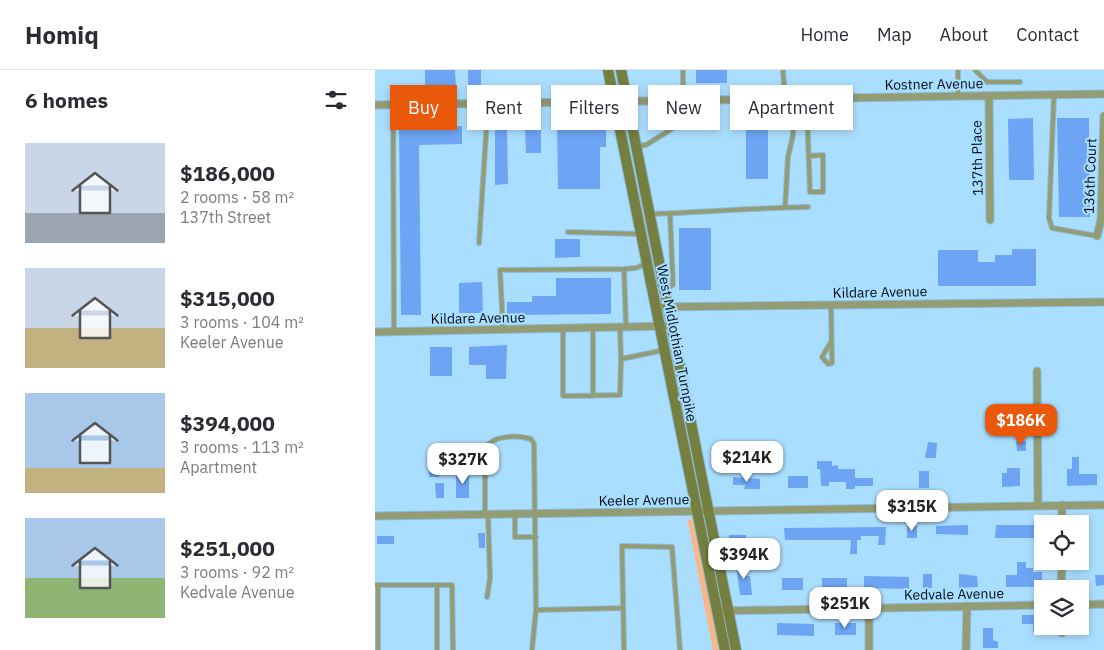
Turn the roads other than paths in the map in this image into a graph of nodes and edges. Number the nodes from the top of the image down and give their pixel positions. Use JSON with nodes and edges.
{"nodes":[{"id":1,"x":608,"y":70,"type":"edge"},
{"id":2,"x":621,"y":70,"type":"edge"},
{"id":3,"x":683,"y":70,"type":"edge"},
{"id":4,"x":783,"y":70,"type":"edge"},
{"id":5,"x":958,"y":70,"type":"edge"},
{"id":6,"x":975,"y":70,"type":"edge"},
{"id":7,"x":1020,"y":82,"type":"dead end"},
{"id":8,"x":611,"y":85,"type":"edge"},
{"id":9,"x":624,"y":85,"type":"edge"},
{"id":10,"x":683,"y":85,"type":"edge"},
{"id":11,"x":784,"y":85,"type":"edge"},
{"id":12,"x":1054,"y":94,"type":"junction"},
{"id":13,"x":1104,"y":94,"type":"edge"},
{"id":14,"x":958,"y":96,"type":"junction"},
{"id":15,"x":989,"y":96,"type":"junction"},
{"id":16,"x":853,"y":98,"type":"edge"},
{"id":17,"x":375,"y":105,"type":"edge"},
{"id":18,"x":390,"y":105,"type":"edge"},
{"id":19,"x":1104,"y":116,"type":"edge"},
{"id":20,"x":393,"y":130,"type":"edge"},
{"id":21,"x":486,"y":130,"type":"edge"},
{"id":22,"x":621,"y":130,"type":"edge"},
{"id":23,"x":633,"y":130,"type":"edge"},
{"id":24,"x":670,"y":130,"type":"edge"},
{"id":25,"x":793,"y":130,"type":"edge"},
{"id":26,"x":808,"y":130,"type":"edge"},
{"id":27,"x":636,"y":146,"type":"junction"},
{"id":28,"x":809,"y":156,"type":"junction"},
{"id":29,"x":808,"y":207,"type":"dead end"},
{"id":30,"x":785,"y":208,"type":"junction"},
{"id":31,"x":670,"y":213,"type":"junction"},
{"id":32,"x":649,"y":214,"type":"junction"},
{"id":33,"x":990,"y":220,"type":"dead end"},
{"id":34,"x":568,"y":232,"type":"dead end"},
{"id":35,"x":641,"y":234,"type":"junction"},
{"id":36,"x":1097,"y":236,"type":"joint"},
{"id":37,"x":479,"y":243,"type":"dead end"},
{"id":38,"x":647,"y":263,"type":"junction"},
{"id":39,"x":624,"y":269,"type":"junction"},
{"id":40,"x":664,"y":289,"type":"junction"},
{"id":41,"x":1104,"y":302,"type":"edge"},
{"id":42,"x":831,"y":305,"type":"junction"},
{"id":43,"x":656,"y":307,"type":"junction"},
{"id":44,"x":668,"y":307,"type":"junction"},
{"id":45,"x":660,"y":326,"type":"junction"},
{"id":46,"x":671,"y":326,"type":"junction"},
{"id":47,"x":593,"y":328,"type":"junction"},
{"id":48,"x":623,"y":328,"type":"junction"},
{"id":49,"x":563,"y":329,"type":"junction"},
{"id":50,"x":503,"y":330,"type":"junction"},
{"id":51,"x":375,"y":332,"type":"edge"},
{"id":52,"x":394,"y":332,"type":"junction"},
{"id":53,"x":831,"y":342,"type":"junction"},
{"id":54,"x":664,"y":350,"type":"junction"},
{"id":55,"x":621,"y":358,"type":"junction"},
{"id":56,"x":1037,"y":371,"type":"dead end"},
{"id":57,"x":593,"y":396,"type":"junction"},
{"id":58,"x":1038,"y":505,"type":"junction"},
{"id":59,"x":1062,"y":505,"type":"junction"},
{"id":60,"x":1104,"y":505,"type":"edge"},
{"id":61,"x":709,"y":511,"type":"junction"},
{"id":62,"x":697,"y":512,"type":"junction"},
{"id":63,"x":486,"y":514,"type":"junction"},
{"id":64,"x":515,"y":514,"type":"junction"},
{"id":65,"x":535,"y":514,"type":"junction"},
{"id":66,"x":1062,"y":515,"type":"edge"},
{"id":67,"x":375,"y":516,"type":"edge"},
{"id":68,"x":536,"y":537,"type":"junction"},
{"id":69,"x":376,"y":585,"type":"edge"},
{"id":70,"x":437,"y":585,"type":"junction"},
{"id":71,"x":487,"y":597,"type":"dead end"},
{"id":72,"x":1104,"y":604,"type":"edge"},
{"id":73,"x":1034,"y":605,"type":"edge"},
{"id":74,"x":1089,"y":605,"type":"edge"},
{"id":75,"x":967,"y":606,"type":"junction"},
{"id":76,"x":623,"y":608,"type":"junction"},
{"id":77,"x":869,"y":608,"type":"junction"},
{"id":78,"x":536,"y":610,"type":"junction"},
{"id":79,"x":715,"y":610,"type":"junction"},
{"id":80,"x":728,"y":610,"type":"junction"},
{"id":81,"x":376,"y":627,"type":"edge"},
{"id":82,"x":378,"y":650,"type":"edge"},
{"id":83,"x":437,"y":650,"type":"edge"},
{"id":84,"x":453,"y":650,"type":"edge"},
{"id":85,"x":532,"y":650,"type":"edge"},
{"id":86,"x":625,"y":650,"type":"edge"},
{"id":87,"x":680,"y":650,"type":"edge"},
{"id":88,"x":725,"y":650,"type":"edge"},
{"id":89,"x":736,"y":650,"type":"edge"},
{"id":90,"x":869,"y":650,"type":"edge"},
{"id":91,"x":966,"y":650,"type":"edge"}],
"edges":[{"from":1,"to":8,"type":"main road","name":"West Midlothian Turnpike"},
{"from":2,"to":9,"type":"main road","name":"West Midlothian Turnpike"},
{"from":3,"to":10,"type":"lane"},
{"from":4,"to":11,"type":"lane"},
{"from":5,"to":14,"type":"lane"},
{"from":6,"to":7,"type":"lane"},
{"from":12,"to":13,"type":"street","name":"Kostner Avenue"},
{"from":12,"to":15,"type":"street","name":"Kostner Avenue"},
{"from":12,"to":36,"type":"lane"},
{"from":14,"to":15,"type":"street","name":"Kostner Avenue"},
{"from":14,"to":16,"type":"street","name":"Kostner Avenue"},
{"from":15,"to":33,"type":"street","name":"137th Place"},
{"from":17,"to":18,"type":"street","name":"Kostner Avenue"},
{"from":19,"to":36,"type":"street","name":"136th Court"},
{"from":20,"to":52,"type":"lane"},
{"from":21,"to":37,"type":"lane"},
{"from":22,"to":35,"type":"main road","name":"West Midlothian Turnpike"},
{"from":23,"to":27,"type":"main road","name":"West Midlothian Turnpike"},
{"from":24,"to":27,"type":"lane"},
{"from":25,"to":30,"type":"lane"},
{"from":26,"to":28,"type":"lane"},
{"from":27,"to":32,"type":"main road","name":"West Midlothian Turnpike"},
{"from":28,"to":28,"type":"lane"},
{"from":29,"to":30,"type":"lane"},
{"from":30,"to":31,"type":"lane"},
{"from":31,"to":32,"type":"lane"},
{"from":31,"to":40,"type":"lane"},
{"from":32,"to":40,"type":"main road","name":"West Midlothian Turnpike"},
{"from":34,"to":35,"type":"lane"},
{"from":35,"to":38,"type":"main road","name":"West Midlothian Turnpike"},
{"from":38,"to":39,"type":"lane"},
{"from":38,"to":43,"type":"main road","name":"West Midlothian Turnpike"},
{"from":39,"to":48,"type":"lane"},
{"from":39,"to":50,"type":"lane"},
{"from":40,"to":44,"type":"main road","name":"West Midlothian Turnpike"},
{"from":41,"to":42,"type":"street","name":"Kildare Avenue"},
{"from":42,"to":44,"type":"street","name":"Kildare Avenue"},
{"from":42,"to":53,"type":"lane"},
{"from":43,"to":44,"type":"street","name":"Kildare Avenue"},
{"from":43,"to":45,"type":"main road","name":"West Midlothian Turnpike"},
{"from":44,"to":46,"type":"main road","name":"West Midlothian Turnpike"},
{"from":45,"to":46,"type":"street","name":"Kildare Avenue"},
{"from":45,"to":48,"type":"street","name":"Kildare Avenue"},
{"from":45,"to":54,"type":"main road","name":"West Midlothian Turnpike"},
{"from":46,"to":61,"type":"main road","name":"West Midlothian Turnpike"},
{"from":47,"to":48,"type":"street","name":"Kildare Avenue"},
{"from":47,"to":49,"type":"street","name":"Kildare Avenue"},
{"from":47,"to":57,"type":"lane"},
{"from":48,"to":55,"type":"lane"},
{"from":49,"to":50,"type":"street","name":"Kildare Avenue"},
{"from":49,"to":57,"type":"lane"},
{"from":50,"to":52,"type":"street","name":"Kildare Avenue"},
{"from":51,"to":52,"type":"street","name":"Kildare Avenue"},
{"from":53,"to":53,"type":"lane"},
{"from":54,"to":55,"type":"lane"},
{"from":54,"to":62,"type":"main road","name":"West Midlothian Turnpike"},
{"from":55,"to":57,"type":"lane"},
{"from":56,"to":58,"type":"street"},
{"from":58,"to":59,"type":"street","name":"Keeler Avenue"},
{"from":58,"to":61,"type":"street","name":"Keeler Avenue"},
{"from":59,"to":60,"type":"street","name":"Keeler Avenue"},
{"from":59,"to":66,"type":"street"},
{"from":61,"to":62,"type":"street","name":"Keeler Avenue"},
{"from":61,"to":80,"type":"main road","name":"West Midlothian Turnpike"},
{"from":62,"to":65,"type":"street","name":"Keeler Avenue"},
{"from":62,"to":79,"type":"main road","name":"West Midlothian Turnpike"},
{"from":63,"to":64,"type":"street","name":"Keeler Avenue"},
{"from":63,"to":65,"type":"lane"},
{"from":63,"to":67,"type":"street","name":"Keeler Avenue"},
{"from":63,"to":71,"type":"lane"},
{"from":64,"to":65,"type":"street","name":"Keeler Avenue"},
{"from":64,"to":68,"type":"lane"},
{"from":65,"to":68,"type":"lane"},
{"from":68,"to":78,"type":"lane"},
{"from":69,"to":70,"type":"lane"},
{"from":69,"to":81,"type":"lane"},
{"from":70,"to":83,"type":"lane"},
{"from":70,"to":84,"type":"lane"},
{"from":72,"to":74,"type":"street"},
{"from":73,"to":75,"type":"street","name":"Kedvale Avenue"},
{"from":75,"to":77,"type":"street","name":"Kedvale Avenue"},
{"from":75,"to":91,"type":"street"},
{"from":76,"to":78,"type":"lane"},
{"from":76,"to":86,"type":"lane"},
{"from":76,"to":87,"type":"lane"},
{"from":77,"to":80,"type":"street","name":"Kedvale Avenue"},
{"from":77,"to":90,"type":"street"},
{"from":78,"to":85,"type":"lane"},
{"from":79,"to":80,"type":"street","name":"Kedvale Avenue"},
{"from":79,"to":88,"type":"main road","name":"West Midlothian Turnpike"},
{"from":80,"to":89,"type":"main road","name":"West Midlothian Turnpike"},
{"from":81,"to":82,"type":"lane"}]}
